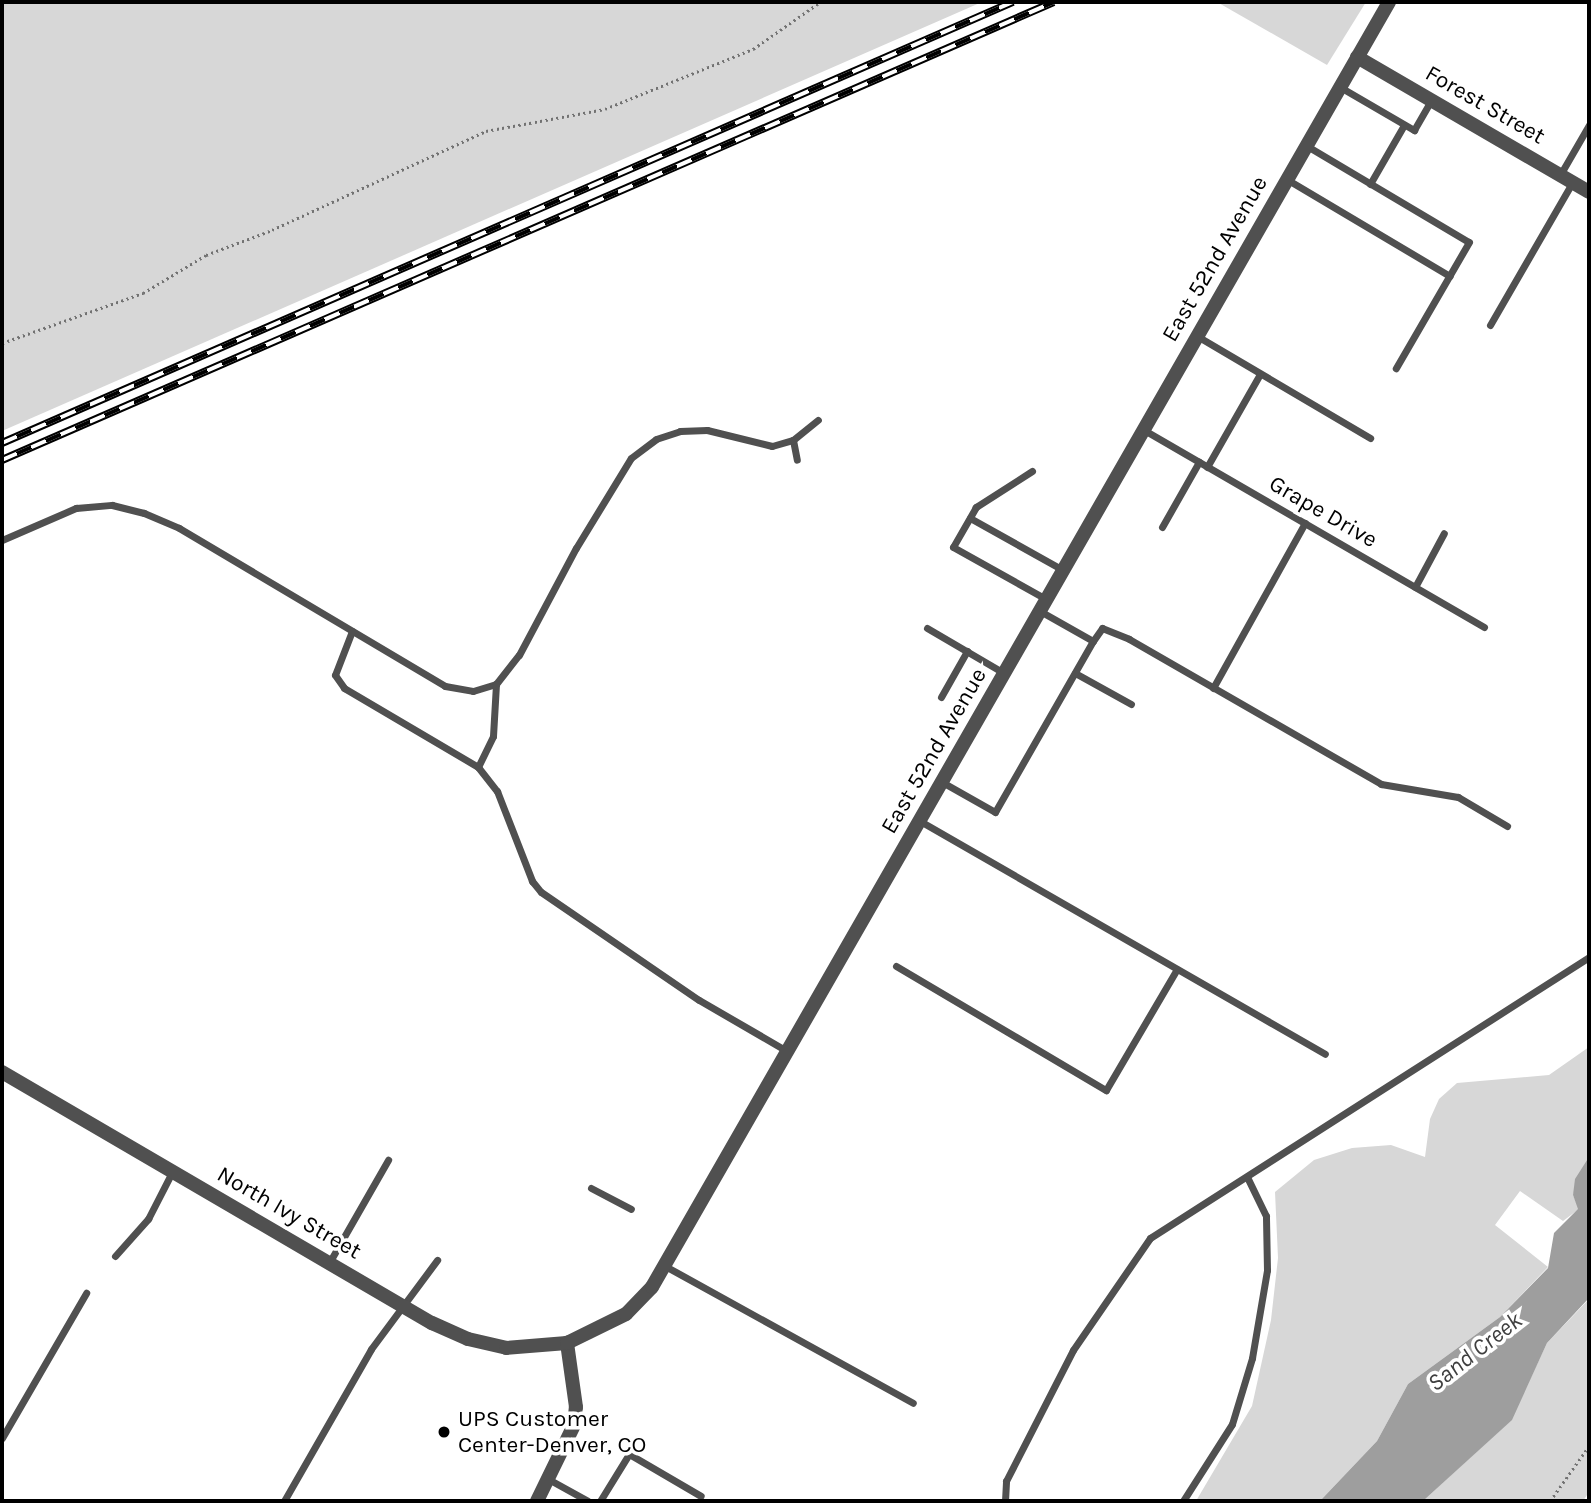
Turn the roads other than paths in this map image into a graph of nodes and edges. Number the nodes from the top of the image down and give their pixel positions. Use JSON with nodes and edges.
{"nodes":[{"id":1,"x":1389,"y":2,"type":"edge"},
{"id":2,"x":1357,"y":57,"type":"junction"},
{"id":3,"x":1340,"y":87,"type":"junction"},
{"id":4,"x":1431,"y":100,"type":"junction"},
{"id":5,"x":1404,"y":125,"type":"junction"},
{"id":6,"x":1589,"y":125,"type":"edge"},
{"id":7,"x":1306,"y":146,"type":"junction"},
{"id":8,"x":1287,"y":179,"type":"junction"},
{"id":9,"x":1566,"y":179,"type":"junction"},
{"id":10,"x":1370,"y":184,"type":"junction"},
{"id":11,"x":1589,"y":192,"type":"edge"},
{"id":12,"x":1450,"y":276,"type":"junction"},
{"id":13,"x":1490,"y":325,"type":"dead end"},
{"id":14,"x":1197,"y":336,"type":"junction"},
{"id":15,"x":1396,"y":368,"type":"dead end"},
{"id":16,"x":1260,"y":374,"type":"junction"},
{"id":17,"x":818,"y":420,"type":"dead end"},
{"id":18,"x":1144,"y":430,"type":"junction"},
{"id":19,"x":1370,"y":438,"type":"dead end"},
{"id":20,"x":793,"y":440,"type":"junction"},
{"id":21,"x":797,"y":460,"type":"dead end"},
{"id":22,"x":1199,"y":462,"type":"junction"},
{"id":23,"x":1207,"y":467,"type":"junction"},
{"id":24,"x":1032,"y":471,"type":"dead end"},
{"id":25,"x":970,"y":517,"type":"junction"},
{"id":26,"x":1305,"y":523,"type":"junction"},
{"id":27,"x":1162,"y":527,"type":"dead end"},
{"id":28,"x":1444,"y":533,"type":"dead end"},
{"id":29,"x":2,"y":540,"type":"edge"},
{"id":30,"x":1063,"y":570,"type":"junction"},
{"id":31,"x":1415,"y":587,"type":"junction"},
{"id":32,"x":1044,"y":605,"type":"junction"},
{"id":33,"x":1484,"y":627,"type":"dead end"},
{"id":34,"x":927,"y":628,"type":"dead end"},
{"id":35,"x":352,"y":631,"type":"junction"},
{"id":36,"x":1093,"y":641,"type":"junction"},
{"id":37,"x":967,"y":651,"type":"junction"},
{"id":38,"x":1005,"y":673,"type":"junction"},
{"id":39,"x":1075,"y":673,"type":"junction"},
{"id":40,"x":496,"y":684,"type":"junction"},
{"id":41,"x":1213,"y":688,"type":"junction"},
{"id":42,"x":941,"y":697,"type":"dead end"},
{"id":43,"x":1131,"y":704,"type":"dead end"},
{"id":44,"x":478,"y":767,"type":"junction"},
{"id":45,"x":942,"y":782,"type":"junction"},
{"id":46,"x":920,"y":821,"type":"junction"},
{"id":47,"x":1507,"y":826,"type":"dead end"},
{"id":48,"x":1589,"y":957,"type":"edge"},
{"id":49,"x":896,"y":966,"type":"dead end"},
{"id":50,"x":1177,"y":969,"type":"junction"},
{"id":51,"x":787,"y":1051,"type":"junction"},
{"id":52,"x":1325,"y":1054,"type":"dead end"},
{"id":53,"x":2,"y":1072,"type":"edge"},
{"id":54,"x":388,"y":1160,"type":"dead end"},
{"id":55,"x":173,"y":1171,"type":"junction"},
{"id":56,"x":1248,"y":1179,"type":"junction"},
{"id":57,"x":591,"y":1188,"type":"dead end"},
{"id":58,"x":631,"y":1209,"type":"dead end"},
{"id":59,"x":116,"y":1256,"type":"dead end"},
{"id":60,"x":437,"y":1260,"type":"dead end"},
{"id":61,"x":329,"y":1263,"type":"junction"},
{"id":62,"x":664,"y":1265,"type":"junction"},
{"id":63,"x":86,"y":1293,"type":"dead end"},
{"id":64,"x":405,"y":1307,"type":"junction"},
{"id":65,"x":566,"y":1343,"type":"junction"},
{"id":66,"x":913,"y":1403,"type":"dead end"},
{"id":67,"x":2,"y":1438,"type":"edge"},
{"id":68,"x":550,"y":1480,"type":"junction"},
{"id":69,"x":701,"y":1496,"type":"dead end"},
{"id":70,"x":284,"y":1501,"type":"edge"},
{"id":71,"x":537,"y":1501,"type":"edge"},
{"id":72,"x":587,"y":1501,"type":"edge"},
{"id":73,"x":600,"y":1501,"type":"edge"},
{"id":74,"x":1005,"y":1501,"type":"edge"},
{"id":75,"x":1183,"y":1501,"type":"edge"}],
"edges":[{"from":1,"to":2,"type":"street","name":"East 52nd Avenue"},
{"from":2,"to":3,"type":"street","name":"East 52nd Avenue"},
{"from":2,"to":4,"type":"street","name":"Forest Street"},
{"from":3,"to":5,"type":"lane"},
{"from":3,"to":7,"type":"street","name":"East 52nd Avenue"},
{"from":4,"to":5,"type":"lane"},
{"from":4,"to":9,"type":"street","name":"Forest Street"},
{"from":5,"to":10,"type":"lane"},
{"from":6,"to":9,"type":"lane"},
{"from":7,"to":8,"type":"street","name":"East 52nd Avenue"},
{"from":7,"to":10,"type":"lane"},
{"from":8,"to":12,"type":"lane"},
{"from":8,"to":14,"type":"street","name":"East 52nd Avenue"},
{"from":9,"to":11,"type":"street","name":"Forest Street"},
{"from":9,"to":13,"type":"lane"},
{"from":10,"to":12,"type":"lane"},
{"from":12,"to":15,"type":"lane"},
{"from":14,"to":16,"type":"lane"},
{"from":14,"to":18,"type":"street","name":"East 52nd Avenue"},
{"from":16,"to":19,"type":"lane"},
{"from":16,"to":23,"type":"lane"},
{"from":17,"to":20,"type":"lane"},
{"from":18,"to":22,"type":"lane","name":"Grape Drive"},
{"from":18,"to":30,"type":"street","name":"East 52nd Avenue"},
{"from":20,"to":21,"type":"lane"},
{"from":20,"to":40,"type":"lane"},
{"from":22,"to":23,"type":"lane","name":"Grape Drive"},
{"from":22,"to":27,"type":"lane"},
{"from":23,"to":26,"type":"lane","name":"Grape Drive"},
{"from":24,"to":25,"type":"lane"},
{"from":25,"to":30,"type":"lane"},
{"from":25,"to":32,"type":"lane"},
{"from":26,"to":31,"type":"lane","name":"Grape Drive"},
{"from":26,"to":41,"type":"lane"},
{"from":28,"to":31,"type":"lane"},
{"from":29,"to":35,"type":"lane"},
{"from":30,"to":32,"type":"street","name":"East 52nd Avenue"},
{"from":31,"to":33,"type":"lane","name":"Grape Drive"},
{"from":32,"to":36,"type":"lane"},
{"from":32,"to":38,"type":"street","name":"East 52nd Avenue"},
{"from":34,"to":37,"type":"lane"},
{"from":35,"to":40,"type":"lane"},
{"from":35,"to":44,"type":"lane"},
{"from":36,"to":39,"type":"lane"},
{"from":36,"to":41,"type":"lane"},
{"from":37,"to":38,"type":"lane"},
{"from":37,"to":42,"type":"lane"},
{"from":38,"to":45,"type":"street","name":"East 52nd Avenue"},
{"from":39,"to":43,"type":"lane"},
{"from":39,"to":45,"type":"lane"},
{"from":40,"to":44,"type":"lane"},
{"from":41,"to":47,"type":"lane"},
{"from":44,"to":51,"type":"lane"},
{"from":45,"to":46,"type":"street","name":"East 52nd Avenue"},
{"from":46,"to":50,"type":"lane"},
{"from":46,"to":51,"type":"street","name":"East 52nd Avenue"},
{"from":48,"to":56,"type":"lane"},
{"from":49,"to":50,"type":"lane"},
{"from":50,"to":52,"type":"lane"},
{"from":51,"to":62,"type":"street","name":"East 52nd Avenue"},
{"from":53,"to":55,"type":"street","name":"North Ivy Street"},
{"from":54,"to":61,"type":"lane"},
{"from":55,"to":59,"type":"lane"},
{"from":55,"to":61,"type":"street","name":"North Ivy Street"},
{"from":56,"to":74,"type":"lane"},
{"from":56,"to":75,"type":"lane"},
{"from":57,"to":58,"type":"lane"},
{"from":60,"to":64,"type":"lane"},
{"from":61,"to":64,"type":"street","name":"North Ivy Street"},
{"from":62,"to":65,"type":"street","name":"East 52nd Avenue"},
{"from":62,"to":66,"type":"lane"},
{"from":63,"to":67,"type":"lane"},
{"from":64,"to":65,"type":"street","name":"North Ivy Street"},
{"from":64,"to":70,"type":"lane"},
{"from":65,"to":68,"type":"street"},
{"from":68,"to":71,"type":"street"},
{"from":68,"to":72,"type":"lane"},
{"from":69,"to":73,"type":"lane"}]}
